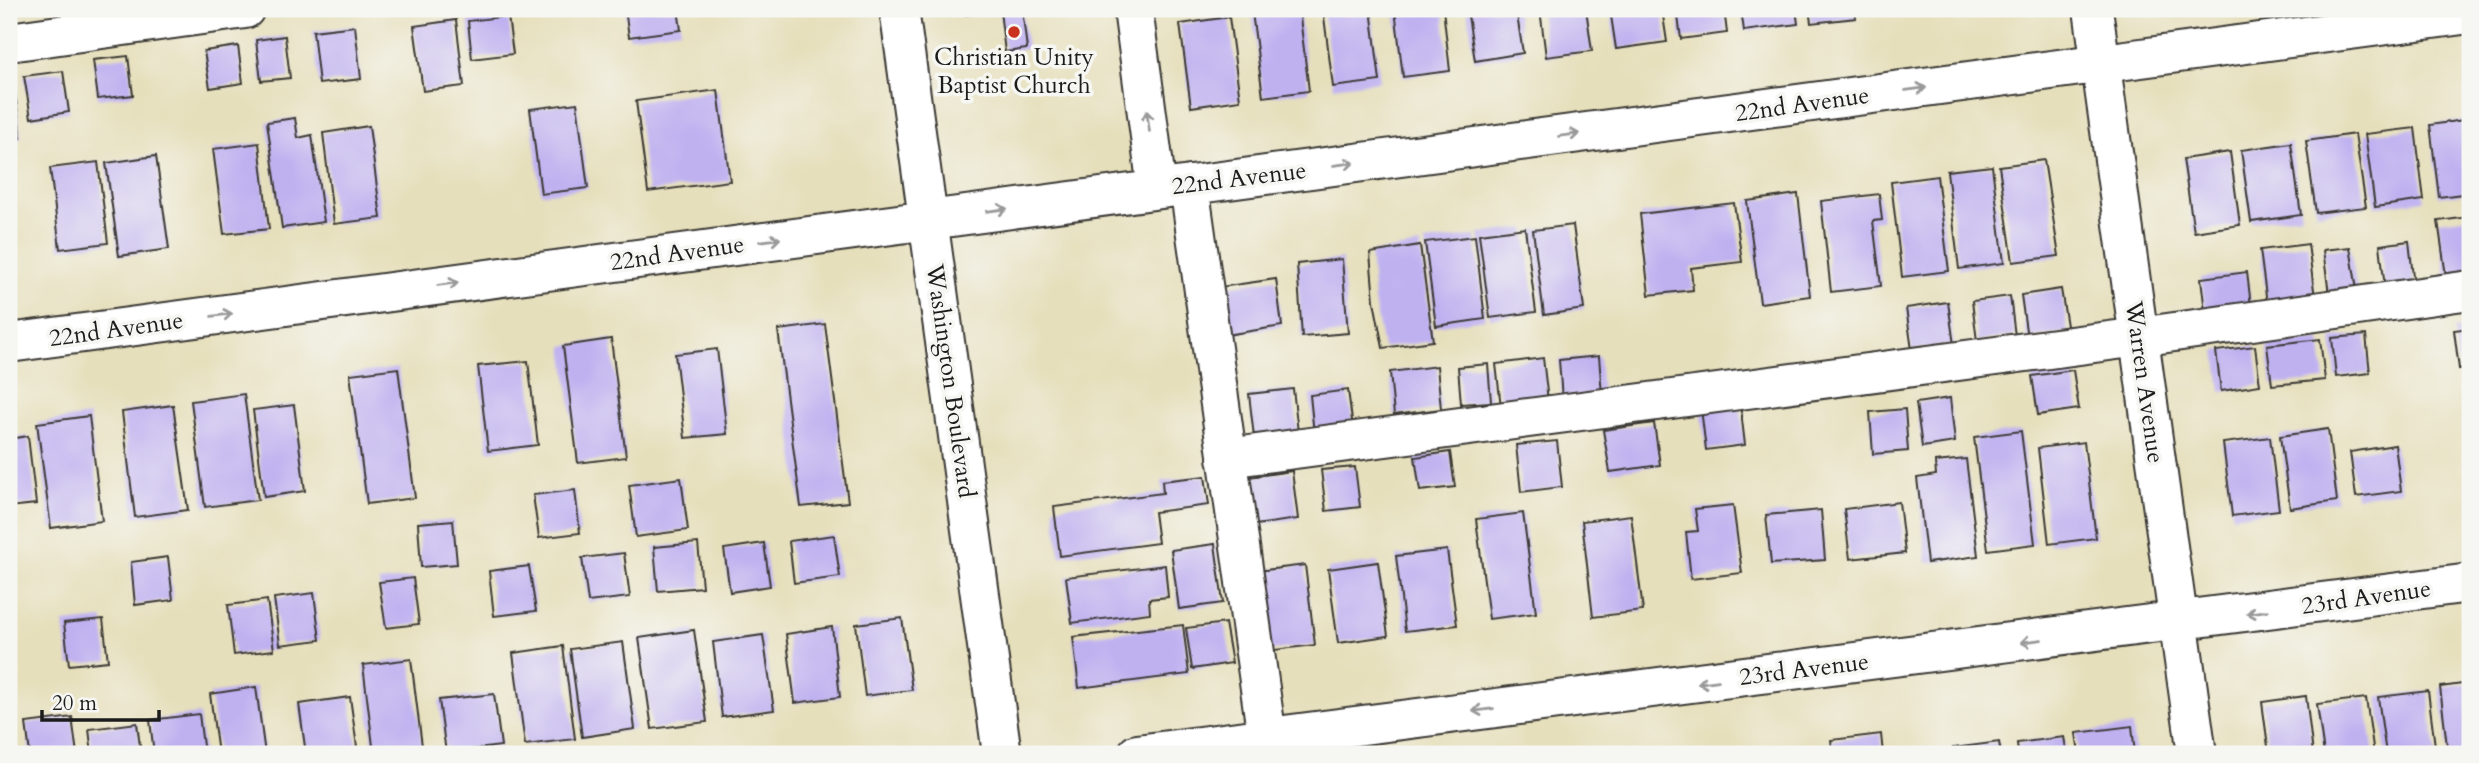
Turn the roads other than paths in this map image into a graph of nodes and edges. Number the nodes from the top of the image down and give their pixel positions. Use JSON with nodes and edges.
{"nodes":[{"id":1,"x":245,"y":9,"type":"edge"},
{"id":2,"x":899,"y":9,"type":"edge"},
{"id":3,"x":1133,"y":9,"type":"edge"},
{"id":4,"x":2093,"y":9,"type":"edge"},
{"id":5,"x":2470,"y":14,"type":"edge"},
{"id":6,"x":9,"y":42,"type":"edge"},
{"id":7,"x":2101,"y":65,"type":"junction"},
{"id":8,"x":1173,"y":187,"type":"junction"},
{"id":9,"x":929,"y":219,"type":"junction"},
{"id":10,"x":2470,"y":290,"type":"edge"},
{"id":11,"x":2139,"y":337,"type":"junction"},
{"id":12,"x":9,"y":343,"type":"edge"},
{"id":13,"x":1227,"y":458,"type":"junction"},
{"id":14,"x":2470,"y":583,"type":"edge"},
{"id":15,"x":2178,"y":622,"type":"junction"},
{"id":16,"x":1267,"y":738,"type":"junction"},
{"id":17,"x":1002,"y":754,"type":"edge"},
{"id":18,"x":1137,"y":754,"type":"edge"},
{"id":19,"x":2197,"y":754,"type":"edge"}],
"edges":[{"from":1,"to":6,"type":"street"},
{"from":2,"to":9,"type":"street","name":"Washington Boulevard"},
{"from":8,"to":3,"type":"street","one_way":true},
{"from":4,"to":7,"type":"street","name":"Warren Avenue"},
{"from":5,"to":7,"type":"street","name":"22nd Avenue"},
{"from":8,"to":7,"type":"street","name":"22nd Avenue","one_way":true},
{"from":7,"to":11,"type":"street","name":"Warren Avenue"},
{"from":9,"to":8,"type":"street","name":"22nd Avenue","one_way":true},
{"from":8,"to":13,"type":"street"},
{"from":12,"to":9,"type":"street","name":"22nd Avenue","one_way":true},
{"from":9,"to":17,"type":"street","name":"Washington Boulevard"},
{"from":10,"to":11,"type":"street"},
{"from":11,"to":13,"type":"street"},
{"from":11,"to":15,"type":"street","name":"Warren Avenue"},
{"from":13,"to":16,"type":"street"},
{"from":14,"to":15,"type":"street","name":"23rd Avenue","one_way":true},
{"from":15,"to":16,"type":"street","name":"23rd Avenue","one_way":true},
{"from":15,"to":19,"type":"street","name":"Warren Avenue"},
{"from":16,"to":18,"type":"street","name":"23rd Avenue"}]}
